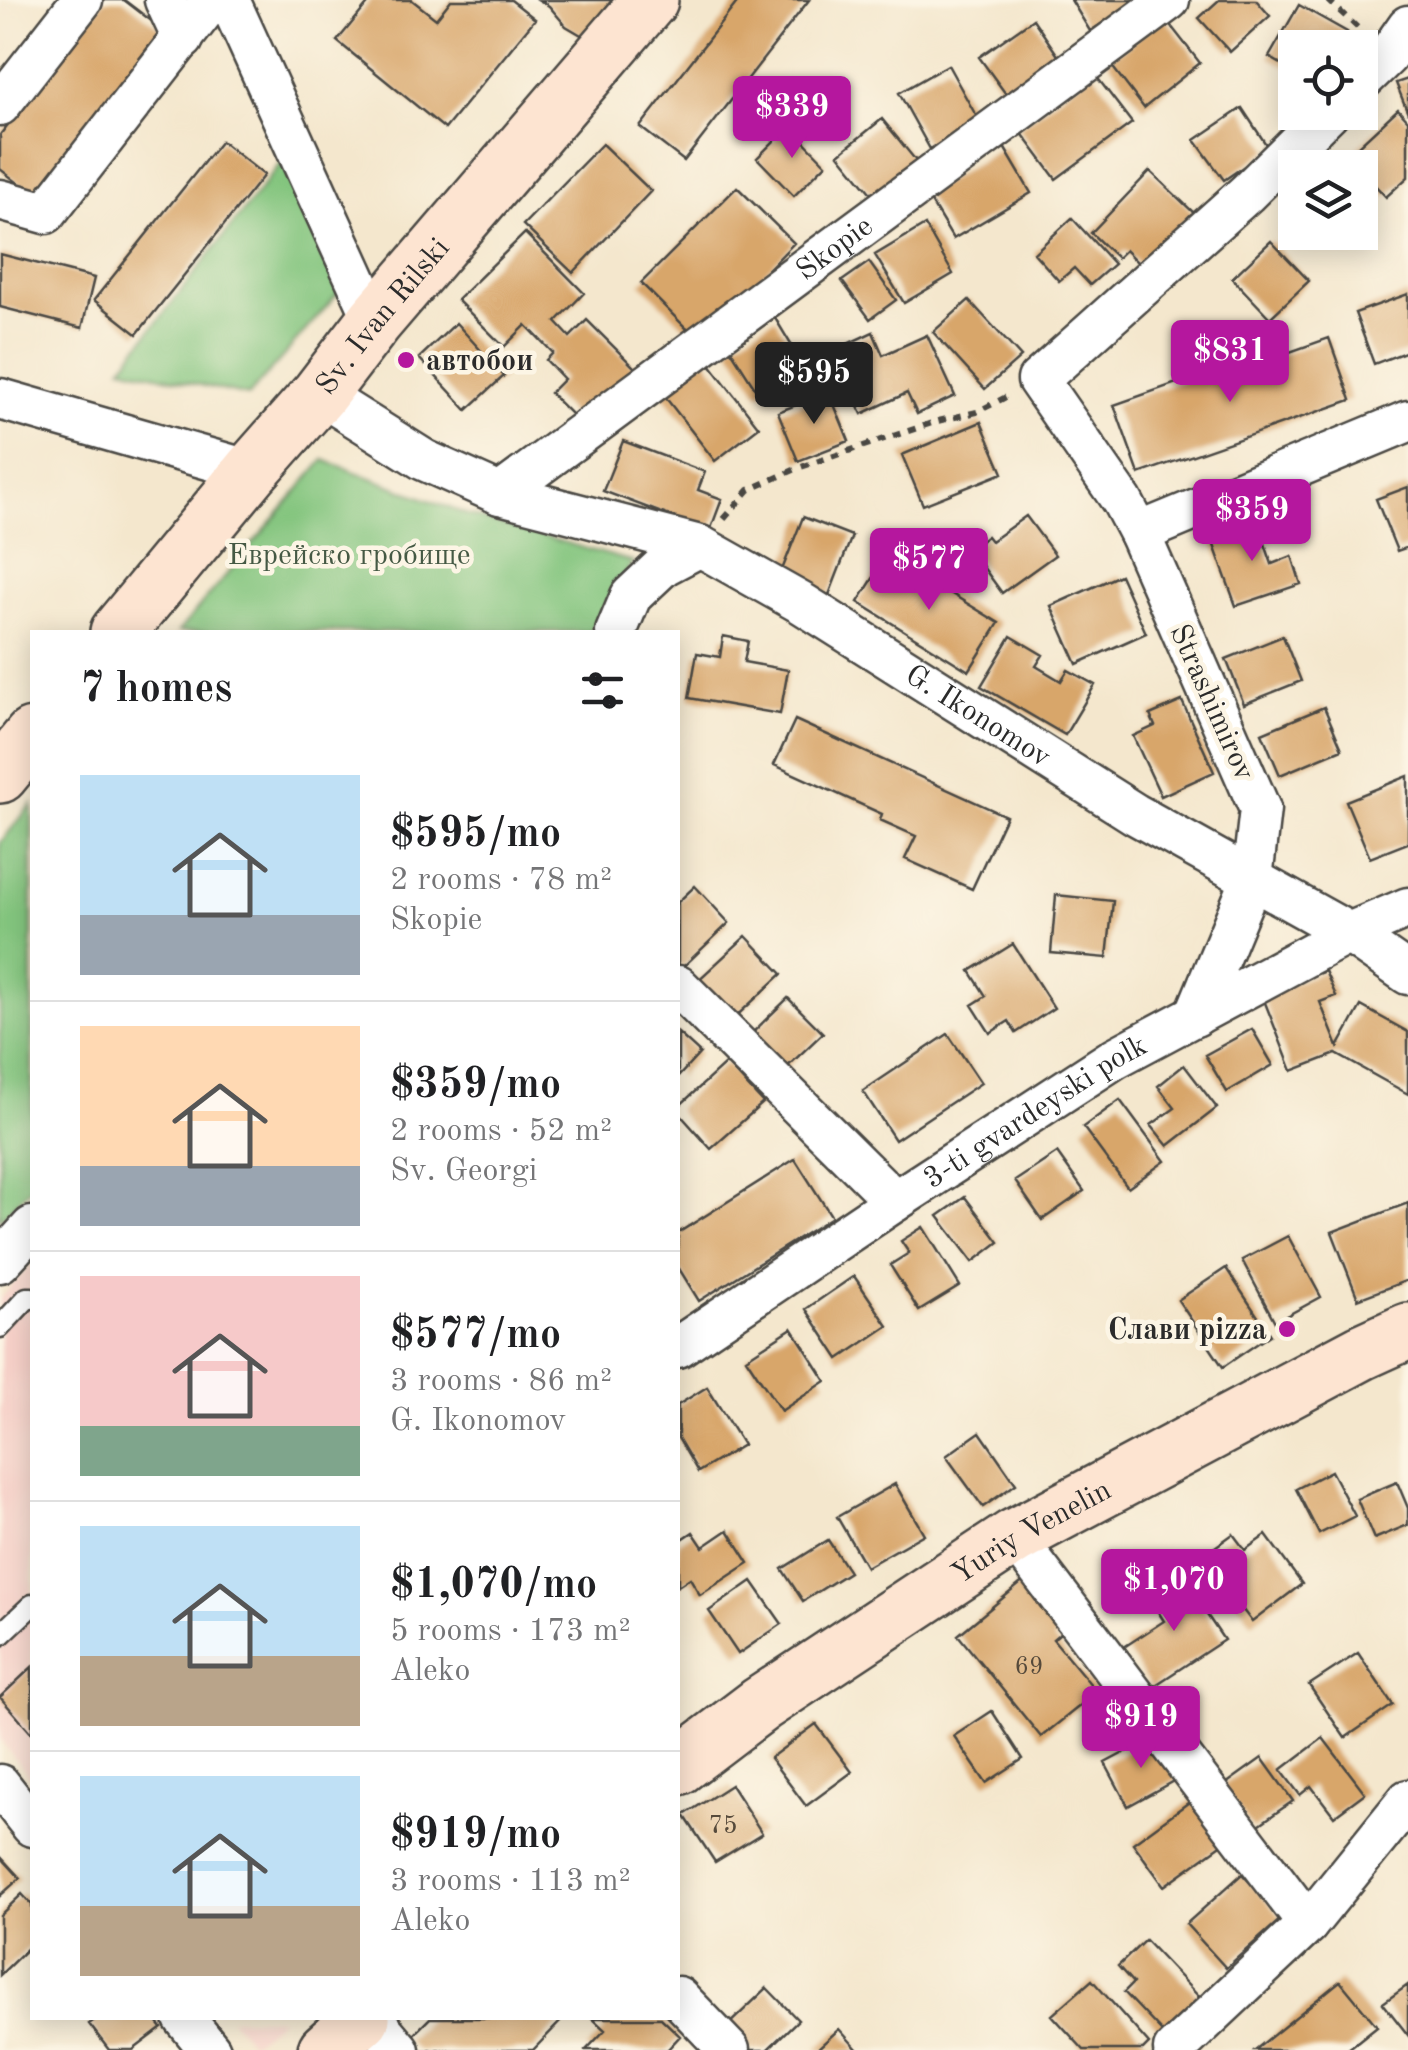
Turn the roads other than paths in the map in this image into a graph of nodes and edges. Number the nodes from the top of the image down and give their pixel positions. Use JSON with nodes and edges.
{"nodes":[{"id":1,"x":82,"y":0,"type":"edge"},
{"id":2,"x":166,"y":0,"type":"edge"},
{"id":3,"x":212,"y":0,"type":"edge"},
{"id":4,"x":229,"y":0,"type":"edge"},
{"id":5,"x":650,"y":0,"type":"edge"},
{"id":6,"x":1169,"y":0,"type":"edge"},
{"id":7,"x":183,"y":39,"type":"junction"},
{"id":8,"x":0,"y":105,"type":"edge"},
{"id":9,"x":1311,"y":130,"type":"edge"},
{"id":10,"x":0,"y":200,"type":"edge"},
{"id":11,"x":374,"y":320,"type":"junction"},
{"id":12,"x":319,"y":394,"type":"junction"},
{"id":13,"x":0,"y":400,"type":"edge"},
{"id":14,"x":1408,"y":421,"type":"edge"},
{"id":15,"x":252,"y":470,"type":"junction"},
{"id":16,"x":500,"y":494,"type":"junction"},
{"id":17,"x":1139,"y":533,"type":"junction"},
{"id":18,"x":700,"y":546,"type":"junction"},
{"id":19,"x":120,"y":630,"type":"edge"},
{"id":20,"x":617,"y":630,"type":"edge"},
{"id":21,"x":30,"y":738,"type":"edge"},
{"id":22,"x":0,"y":775,"type":"edge"},
{"id":23,"x":1252,"y":879,"type":"junction"},
{"id":24,"x":1408,"y":908,"type":"edge"},
{"id":25,"x":1349,"y":933,"type":"junction"},
{"id":26,"x":1408,"y":974,"type":"edge"},
{"id":27,"x":680,"y":988,"type":"edge"},
{"id":28,"x":1194,"y":1016,"type":"junction"},
{"id":29,"x":895,"y":1200,"type":"junction"},
{"id":30,"x":30,"y":1229,"type":"edge"},
{"id":31,"x":0,"y":1262,"type":"edge"},
{"id":32,"x":30,"y":1298,"type":"edge"},
{"id":33,"x":0,"y":1327,"type":"edge"},
{"id":34,"x":1408,"y":1331,"type":"edge"},
{"id":35,"x":680,"y":1346,"type":"edge"},
{"id":36,"x":1014,"y":1537,"type":"junction"},
{"id":37,"x":30,"y":1607,"type":"edge"},
{"id":38,"x":0,"y":1634,"type":"edge"},
{"id":39,"x":680,"y":1765,"type":"edge"},
{"id":40,"x":0,"y":1785,"type":"edge"},
{"id":41,"x":1408,"y":1800,"type":"edge"},
{"id":42,"x":30,"y":1823,"type":"edge"},
{"id":43,"x":1308,"y":1924,"type":"junction"},
{"id":44,"x":680,"y":1999,"type":"edge"},
{"id":45,"x":186,"y":2020,"type":"edge"},
{"id":46,"x":360,"y":2020,"type":"edge"},
{"id":47,"x":374,"y":2020,"type":"edge"},
{"id":48,"x":210,"y":2050,"type":"edge"},
{"id":49,"x":326,"y":2050,"type":"edge"},
{"id":50,"x":399,"y":2050,"type":"edge"},
{"id":51,"x":729,"y":2050,"type":"edge"},
{"id":52,"x":1174,"y":2050,"type":"edge"}],
"edges":[{"from":1,"to":8,"type":"street"},
{"from":2,"to":7,"type":"street"},
{"from":3,"to":7,"type":"street"},
{"from":4,"to":11,"type":"street"},
{"from":5,"to":11,"type":"street","name":"Sv. Ivan Rilski"},
{"from":6,"to":16,"type":"street","name":"Skopie"},
{"from":7,"to":10,"type":"street"},
{"from":9,"to":17,"type":"street","name":"Strashimirov"},
{"from":11,"to":12,"type":"street","name":"Sv. Ivan Rilski"},
{"from":12,"to":15,"type":"street","name":"Sv. Ivan Rilski"},
{"from":12,"to":16,"type":"street","name":"G. Ikonomov"},
{"from":13,"to":15,"type":"street"},
{"from":14,"to":17,"type":"street"},
{"from":15,"to":19,"type":"street","name":"Sv. Ivan Rilski"},
{"from":16,"to":18,"type":"street","name":"G. Ikonomov"},
{"from":17,"to":23,"type":"street","name":"Strashimirov"},
{"from":18,"to":20,"type":"street"},
{"from":18,"to":23,"type":"street","name":"G. Ikonomov"},
{"from":21,"to":22,"type":"street"},
{"from":23,"to":25,"type":"street","name":"G. Ikonomov"},
{"from":23,"to":28,"type":"street","name":"Strashimirov"},
{"from":24,"to":25,"type":"street","name":"3-ti gvardeyski polk"},
{"from":25,"to":26,"type":"street","name":"G. Ikonomov"},
{"from":25,"to":28,"type":"street","name":"3-ti gvardeyski polk"},
{"from":27,"to":29,"type":"street"},
{"from":28,"to":29,"type":"street","name":"3-ti gvardeyski polk"},
{"from":29,"to":35,"type":"street","name":"3-ti gvardeyski polk"},
{"from":30,"to":31,"type":"street"},
{"from":32,"to":33,"type":"lane"},
{"from":34,"to":36,"type":"street","name":"Yuriy Venelin"},
{"from":36,"to":39,"type":"street","name":"Yuriy Venelin"},
{"from":36,"to":43,"type":"street"},
{"from":37,"to":38,"type":"lane"},
{"from":40,"to":42,"type":"street"},
{"from":41,"to":43,"type":"street"},
{"from":43,"to":52,"type":"street"},
{"from":44,"to":51,"type":"street"},
{"from":45,"to":48,"type":"street"},
{"from":46,"to":49,"type":"street"},
{"from":47,"to":50,"type":"street"}]}
